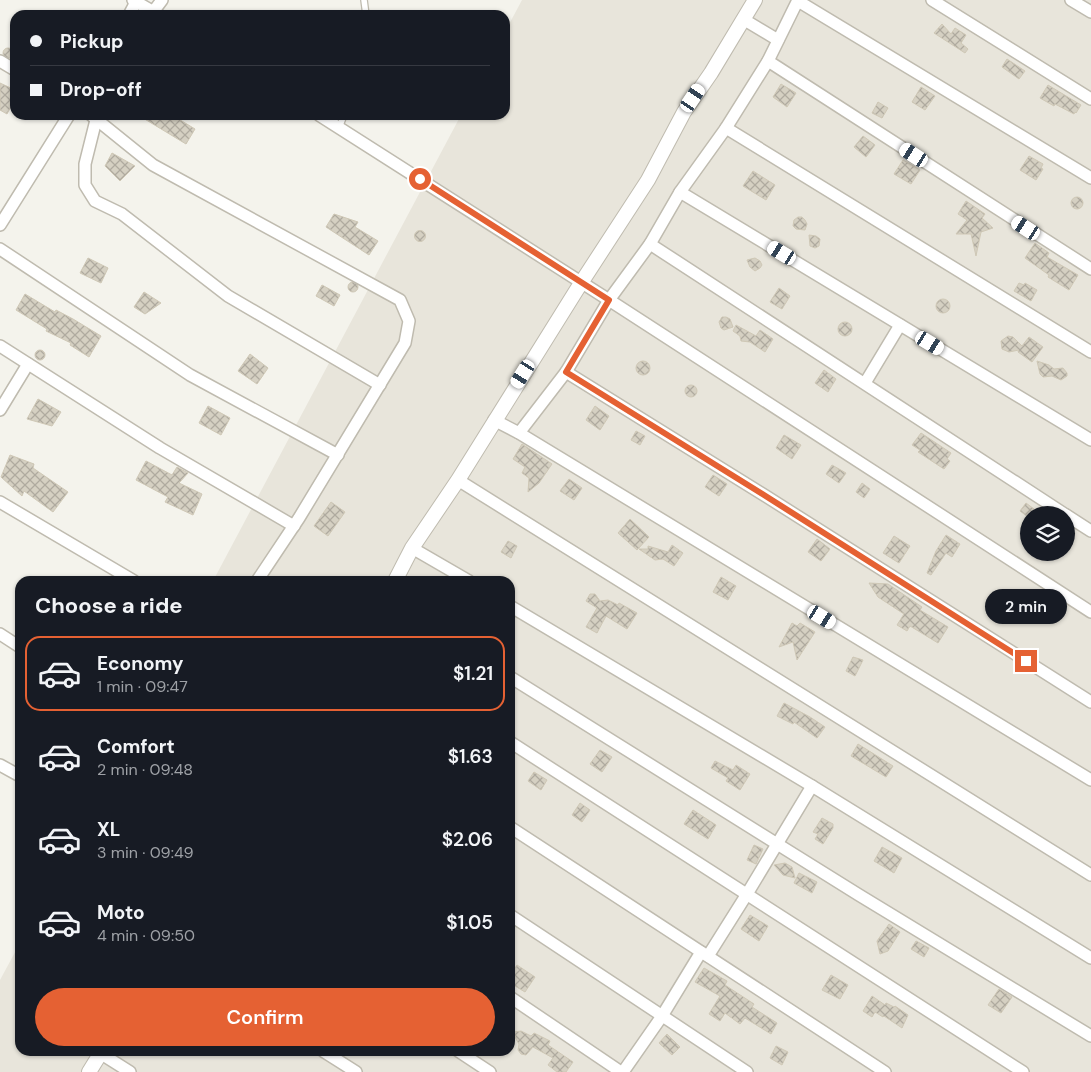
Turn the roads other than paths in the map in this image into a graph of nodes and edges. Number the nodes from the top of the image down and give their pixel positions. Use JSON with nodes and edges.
{"nodes":[{"id":1,"x":755,"y":0,"type":"edge"},
{"id":2,"x":798,"y":0,"type":"edge"},
{"id":3,"x":932,"y":0,"type":"edge"},
{"id":4,"x":1071,"y":0,"type":"edge"},
{"id":5,"x":135,"y":1,"type":"edge"},
{"id":6,"x":151,"y":10,"type":"edge"},
{"id":7,"x":1091,"y":12,"type":"edge"},
{"id":8,"x":744,"y":19,"type":"junction"},
{"id":9,"x":778,"y":40,"type":"junction"},
{"id":10,"x":768,"y":61,"type":"junction"},
{"id":11,"x":1091,"y":99,"type":"edge"},
{"id":12,"x":66,"y":120,"type":"edge"},
{"id":13,"x":94,"y":120,"type":"edge"},
{"id":14,"x":97,"y":120,"type":"edge"},
{"id":15,"x":327,"y":120,"type":"edge"},
{"id":16,"x":342,"y":120,"type":"edge"},
{"id":17,"x":339,"y":128,"type":"junction"},
{"id":18,"x":726,"y":128,"type":"junction"},
{"id":19,"x":1091,"y":178,"type":"edge"},
{"id":20,"x":680,"y":192,"type":"junction"},
{"id":21,"x":0,"y":225,"type":"edge"},
{"id":22,"x":650,"y":244,"type":"junction"},
{"id":23,"x":0,"y":249,"type":"edge"},
{"id":24,"x":1091,"y":270,"type":"edge"},
{"id":25,"x":581,"y":283,"type":"junction"},
{"id":26,"x":609,"y":300,"type":"junction"},
{"id":27,"x":900,"y":325,"type":"junction"},
{"id":28,"x":0,"y":346,"type":"edge"},
{"id":29,"x":1091,"y":352,"type":"edge"},
{"id":30,"x":28,"y":364,"type":"junction"},
{"id":31,"x":566,"y":372,"type":"junction"},
{"id":32,"x":865,"y":383,"type":"junction"},
{"id":33,"x":380,"y":385,"type":"junction"},
{"id":34,"x":0,"y":410,"type":"edge"},
{"id":35,"x":494,"y":420,"type":"junction"},
{"id":36,"x":519,"y":433,"type":"junction"},
{"id":37,"x":1091,"y":440,"type":"edge"},
{"id":38,"x":338,"y":455,"type":"junction"},
{"id":39,"x":458,"y":480,"type":"junction"},
{"id":40,"x":0,"y":502,"type":"edge"},
{"id":41,"x":1052,"y":506,"type":"edge"},
{"id":42,"x":1075,"y":521,"type":"edge"},
{"id":43,"x":294,"y":526,"type":"junction"},
{"id":44,"x":1091,"y":532,"type":"edge"},
{"id":45,"x":412,"y":548,"type":"junction"},
{"id":46,"x":126,"y":576,"type":"edge"},
{"id":47,"x":260,"y":576,"type":"edge"},
{"id":48,"x":398,"y":576,"type":"edge"},
{"id":49,"x":460,"y":576,"type":"edge"},
{"id":50,"x":515,"y":609,"type":"edge"},
{"id":51,"x":1091,"y":612,"type":"edge"},
{"id":52,"x":0,"y":634,"type":"edge"},
{"id":53,"x":15,"y":644,"type":"edge"},
{"id":54,"x":515,"y":680,"type":"edge"},
{"id":55,"x":1091,"y":702,"type":"edge"},
{"id":56,"x":515,"y":745,"type":"edge"},
{"id":57,"x":0,"y":765,"type":"edge"},
{"id":58,"x":15,"y":773,"type":"edge"},
{"id":59,"x":1091,"y":780,"type":"edge"},
{"id":60,"x":812,"y":786,"type":"junction"},
{"id":61,"x":515,"y":829,"type":"edge"},
{"id":62,"x":778,"y":844,"type":"junction"},
{"id":63,"x":1091,"y":875,"type":"edge"},
{"id":64,"x":748,"y":894,"type":"junction"},
{"id":65,"x":515,"y":918,"type":"edge"},
{"id":66,"x":704,"y":954,"type":"junction"},
{"id":67,"x":1091,"y":958,"type":"edge"},
{"id":68,"x":515,"y":1000,"type":"edge"},
{"id":69,"x":662,"y":1016,"type":"junction"},
{"id":70,"x":1091,"y":1036,"type":"edge"},
{"id":71,"x":98,"y":1056,"type":"edge"},
{"id":72,"x":107,"y":1056,"type":"edge"},
{"id":73,"x":332,"y":1056,"type":"edge"},
{"id":74,"x":466,"y":1056,"type":"edge"},
{"id":75,"x":88,"y":1072,"type":"edge"},
{"id":76,"x":130,"y":1072,"type":"edge"},
{"id":77,"x":356,"y":1072,"type":"edge"},
{"id":78,"x":490,"y":1072,"type":"edge"},
{"id":79,"x":622,"y":1072,"type":"edge"},
{"id":80,"x":747,"y":1072,"type":"edge"},
{"id":81,"x":885,"y":1072,"type":"edge"},
{"id":82,"x":1023,"y":1072,"type":"edge"}],
"edges":[{"from":1,"to":8,"type":"street"},
{"from":2,"to":9,"type":"street"},
{"from":2,"to":19,"type":"street"},
{"from":3,"to":11,"type":"street"},
{"from":4,"to":7,"type":"street"},
{"from":5,"to":6,"type":"street"},
{"from":8,"to":9,"type":"street"},
{"from":8,"to":25,"type":"street"},
{"from":9,"to":10,"type":"street"},
{"from":10,"to":18,"type":"street"},
{"from":10,"to":24,"type":"street"},
{"from":12,"to":21,"type":"street"},
{"from":13,"to":33,"type":"street"},
{"from":14,"to":33,"type":"street"},
{"from":15,"to":17,"type":"street"},
{"from":16,"to":17,"type":"lane"},
{"from":17,"to":25,"type":"street"},
{"from":18,"to":20,"type":"street"},
{"from":18,"to":29,"type":"street"},
{"from":20,"to":22,"type":"street"},
{"from":20,"to":27,"type":"street"},
{"from":22,"to":26,"type":"street"},
{"from":22,"to":32,"type":"street"},
{"from":23,"to":38,"type":"street"},
{"from":25,"to":26,"type":"street"},
{"from":25,"to":35,"type":"street"},
{"from":26,"to":31,"type":"street"},
{"from":26,"to":51,"type":"street"},
{"from":27,"to":32,"type":"street"},
{"from":27,"to":37,"type":"street"},
{"from":28,"to":30,"type":"street"},
{"from":30,"to":34,"type":"street"},
{"from":30,"to":43,"type":"street"},
{"from":31,"to":36,"type":"street"},
{"from":31,"to":55,"type":"street"},
{"from":32,"to":41,"type":"street"},
{"from":33,"to":38,"type":"street"},
{"from":35,"to":36,"type":"street"},
{"from":35,"to":39,"type":"street"},
{"from":36,"to":59,"type":"street"},
{"from":38,"to":43,"type":"street"},
{"from":39,"to":45,"type":"street"},
{"from":39,"to":63,"type":"street"},
{"from":40,"to":46,"type":"street"},
{"from":42,"to":44,"type":"street"},
{"from":43,"to":47,"type":"street"},
{"from":45,"to":48,"type":"street"},
{"from":45,"to":49,"type":"street"},
{"from":50,"to":60,"type":"street"},
{"from":52,"to":53,"type":"street"},
{"from":54,"to":62,"type":"street"},
{"from":56,"to":64,"type":"street"},
{"from":57,"to":58,"type":"street"},
{"from":60,"to":62,"type":"street"},
{"from":60,"to":67,"type":"street"},
{"from":61,"to":66,"type":"street"},
{"from":62,"to":64,"type":"street"},
{"from":62,"to":70,"type":"street"},
{"from":64,"to":66,"type":"street"},
{"from":64,"to":82,"type":"street"},
{"from":65,"to":69,"type":"street"},
{"from":66,"to":69,"type":"street"},
{"from":66,"to":81,"type":"street"},
{"from":68,"to":79,"type":"street"},
{"from":69,"to":79,"type":"street"},
{"from":69,"to":80,"type":"street"},
{"from":71,"to":75,"type":"street"},
{"from":72,"to":76,"type":"street"},
{"from":73,"to":77,"type":"street"},
{"from":74,"to":78,"type":"street"}]}
